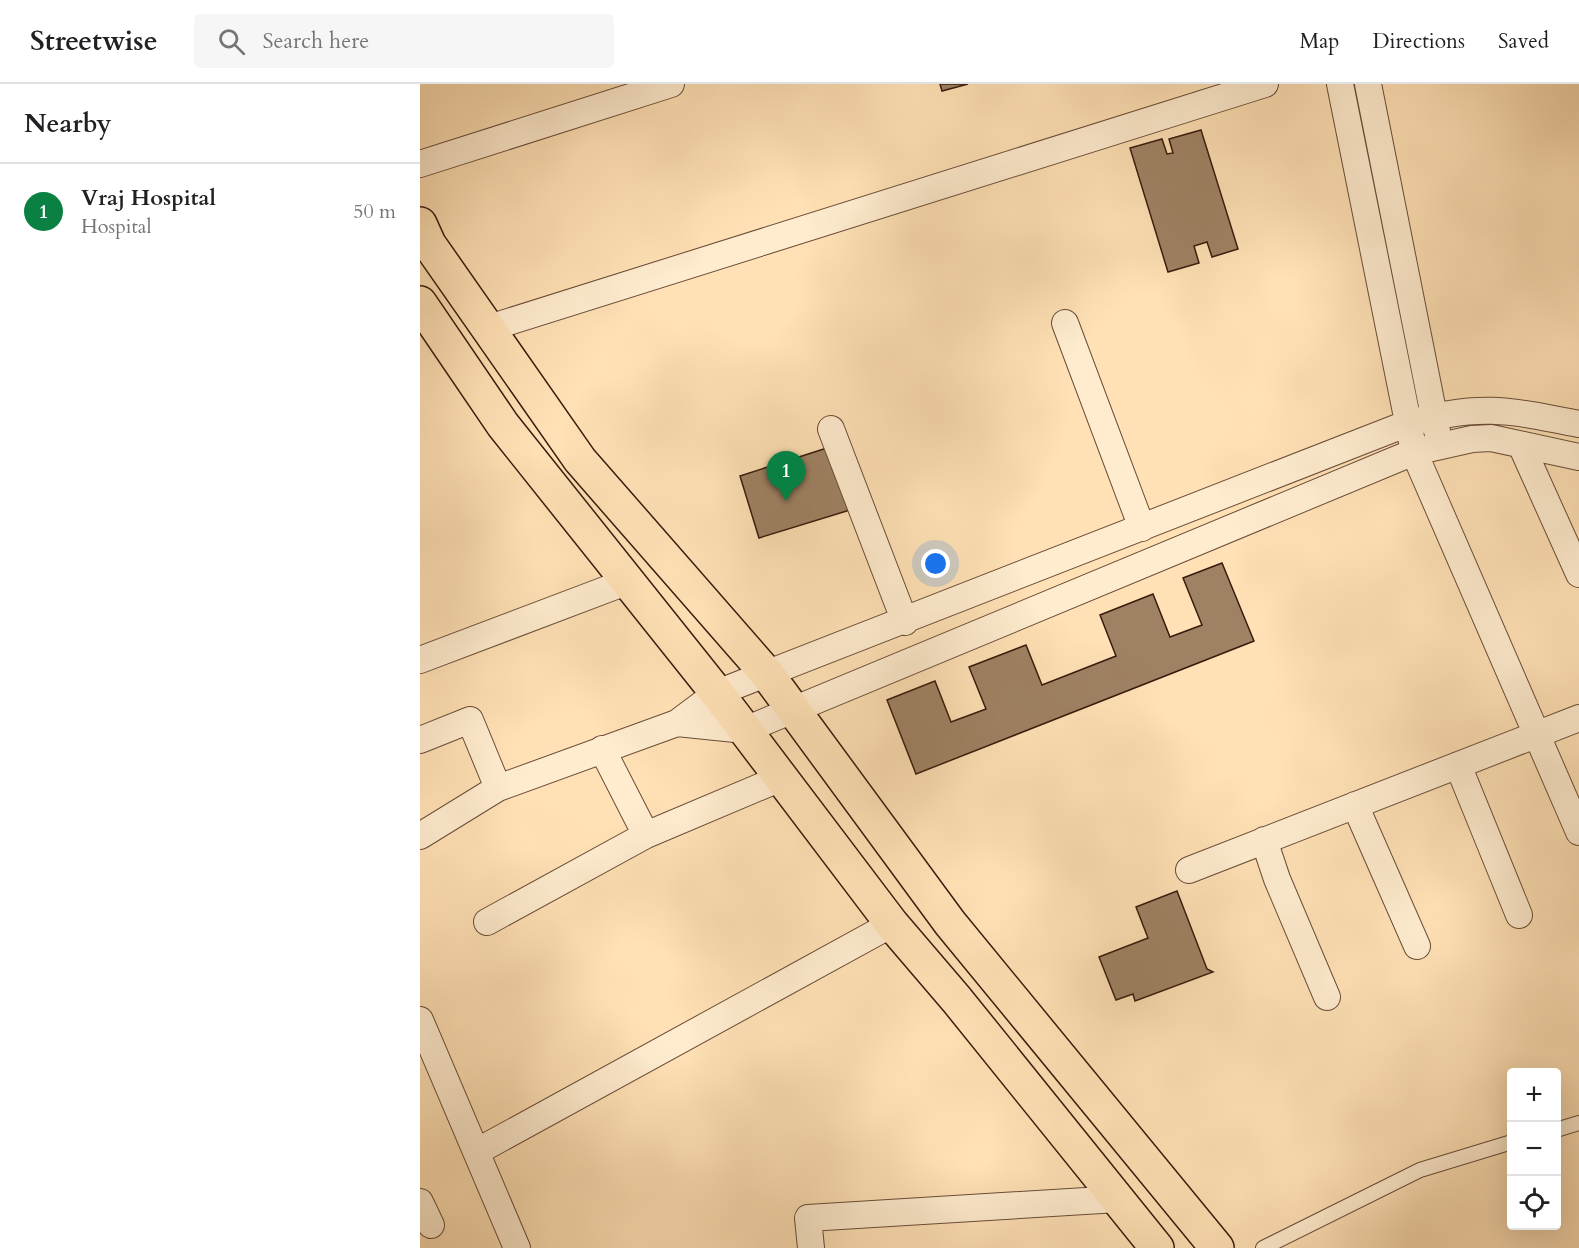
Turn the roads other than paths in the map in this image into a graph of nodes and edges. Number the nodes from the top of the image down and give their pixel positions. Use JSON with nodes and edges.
{"nodes":[{"id":1,"x":671,"y":84,"type":"edge"},
{"id":2,"x":1265,"y":84,"type":"edge"},
{"id":3,"x":1340,"y":84,"type":"edge"},
{"id":4,"x":1368,"y":84,"type":"edge"},
{"id":5,"x":420,"y":165,"type":"edge"},
{"id":6,"x":420,"y":224,"type":"edge"},
{"id":7,"x":420,"y":303,"type":"edge"},
{"id":8,"x":1065,"y":323,"type":"dead end"},
{"id":9,"x":489,"y":328,"type":"junction"},
{"id":10,"x":1433,"y":416,"type":"junction"},
{"id":11,"x":1406,"y":424,"type":"junction"},
{"id":12,"x":1579,"y":424,"type":"edge"},
{"id":13,"x":831,"y":429,"type":"dead end"},
{"id":14,"x":1441,"y":444,"type":"junction"},
{"id":15,"x":1521,"y":445,"type":"junction"},
{"id":16,"x":1414,"y":452,"type":"junction"},
{"id":17,"x":1579,"y":457,"type":"edge"},
{"id":18,"x":1142,"y":528,"type":"junction"},
{"id":19,"x":1579,"y":574,"type":"edge"},
{"id":20,"x":626,"y":582,"type":"junction"},
{"id":21,"x":905,"y":622,"type":"junction"},
{"id":22,"x":420,"y":660,"type":"edge"},
{"id":23,"x":767,"y":674,"type":"junction"},
{"id":24,"x":717,"y":693,"type":"junction"},
{"id":25,"x":795,"y":710,"type":"junction"},
{"id":26,"x":1579,"y":718,"type":"edge"},
{"id":27,"x":677,"y":723,"type":"junction"},
{"id":28,"x":745,"y":730,"type":"junction"},
{"id":29,"x":1538,"y":734,"type":"junction"},
{"id":30,"x":420,"y":740,"type":"edge"},
{"id":31,"x":602,"y":749,"type":"junction"},
{"id":32,"x":1458,"y":765,"type":"junction"},
{"id":33,"x":781,"y":778,"type":"junction"},
{"id":34,"x":498,"y":788,"type":"junction"},
{"id":35,"x":1355,"y":805,"type":"junction"},
{"id":36,"x":1579,"y":832,"type":"edge"},
{"id":37,"x":646,"y":835,"type":"junction"},
{"id":38,"x":420,"y":836,"type":"edge"},
{"id":39,"x":1264,"y":840,"type":"junction"},
{"id":40,"x":1189,"y":870,"type":"dead end"},
{"id":41,"x":1519,"y":915,"type":"dead end"},
{"id":42,"x":487,"y":922,"type":"dead end"},
{"id":43,"x":892,"y":924,"type":"junction"},
{"id":44,"x":1417,"y":946,"type":"dead end"},
{"id":45,"x":1327,"y":997,"type":"dead end"},
{"id":46,"x":420,"y":1020,"type":"edge"},
{"id":47,"x":1579,"y":1123,"type":"edge"},
{"id":48,"x":1561,"y":1129,"type":"edge"},
{"id":49,"x":1507,"y":1143,"type":"edge"},
{"id":50,"x":476,"y":1152,"type":"junction"},
{"id":51,"x":1118,"y":1199,"type":"junction"},
{"id":52,"x":420,"y":1202,"type":"edge"},
{"id":53,"x":430,"y":1225,"type":"dead end"},
{"id":54,"x":517,"y":1248,"type":"edge"},
{"id":55,"x":811,"y":1248,"type":"edge"},
{"id":56,"x":1157,"y":1248,"type":"edge"},
{"id":57,"x":1217,"y":1248,"type":"edge"},
{"id":58,"x":1263,"y":1248,"type":"edge"}],
"edges":[{"from":1,"to":5,"type":"street"},
{"from":2,"to":9,"type":"street"},
{"from":3,"to":11,"type":"street"},
{"from":4,"to":10,"type":"street"},
{"from":6,"to":9,"type":"highway"},
{"from":7,"to":20,"type":"highway"},
{"from":8,"to":18,"type":"street"},
{"from":9,"to":23,"type":"highway"},
{"from":10,"to":11,"type":"street"},
{"from":10,"to":12,"type":"street"},
{"from":10,"to":14,"type":"street"},
{"from":11,"to":16,"type":"street"},
{"from":11,"to":18,"type":"street"},
{"from":13,"to":21,"type":"street"},
{"from":14,"to":15,"type":"street"},
{"from":14,"to":16,"type":"street"},
{"from":15,"to":17,"type":"street"},
{"from":15,"to":19,"type":"street"},
{"from":16,"to":25,"type":"street"},
{"from":16,"to":29,"type":"street"},
{"from":18,"to":21,"type":"street"},
{"from":20,"to":22,"type":"street"},
{"from":20,"to":24,"type":"highway"},
{"from":21,"to":23,"type":"street"},
{"from":23,"to":24,"type":"street"},
{"from":23,"to":25,"type":"highway"},
{"from":24,"to":27,"type":"street"},
{"from":24,"to":28,"type":"highway"},
{"from":25,"to":28,"type":"street"},
{"from":25,"to":57,"type":"highway"},
{"from":26,"to":29,"type":"street"},
{"from":27,"to":28,"type":"street"},
{"from":27,"to":31,"type":"street"},
{"from":28,"to":33,"type":"highway"},
{"from":29,"to":32,"type":"street"},
{"from":29,"to":36,"type":"street"},
{"from":30,"to":34,"type":"street"},
{"from":31,"to":34,"type":"street"},
{"from":31,"to":37,"type":"street"},
{"from":32,"to":35,"type":"street"},
{"from":32,"to":41,"type":"street"},
{"from":33,"to":37,"type":"street"},
{"from":33,"to":43,"type":"highway"},
{"from":34,"to":38,"type":"street"},
{"from":35,"to":39,"type":"street"},
{"from":35,"to":44,"type":"street"},
{"from":37,"to":42,"type":"street"},
{"from":39,"to":40,"type":"street"},
{"from":39,"to":45,"type":"street"},
{"from":43,"to":50,"type":"street"},
{"from":43,"to":51,"type":"highway"},
{"from":46,"to":50,"type":"street"},
{"from":47,"to":48,"type":"lane"},
{"from":49,"to":58,"type":"lane"},
{"from":50,"to":54,"type":"street"},
{"from":51,"to":55,"type":"street"},
{"from":51,"to":56,"type":"highway"},
{"from":52,"to":53,"type":"street"}]}
